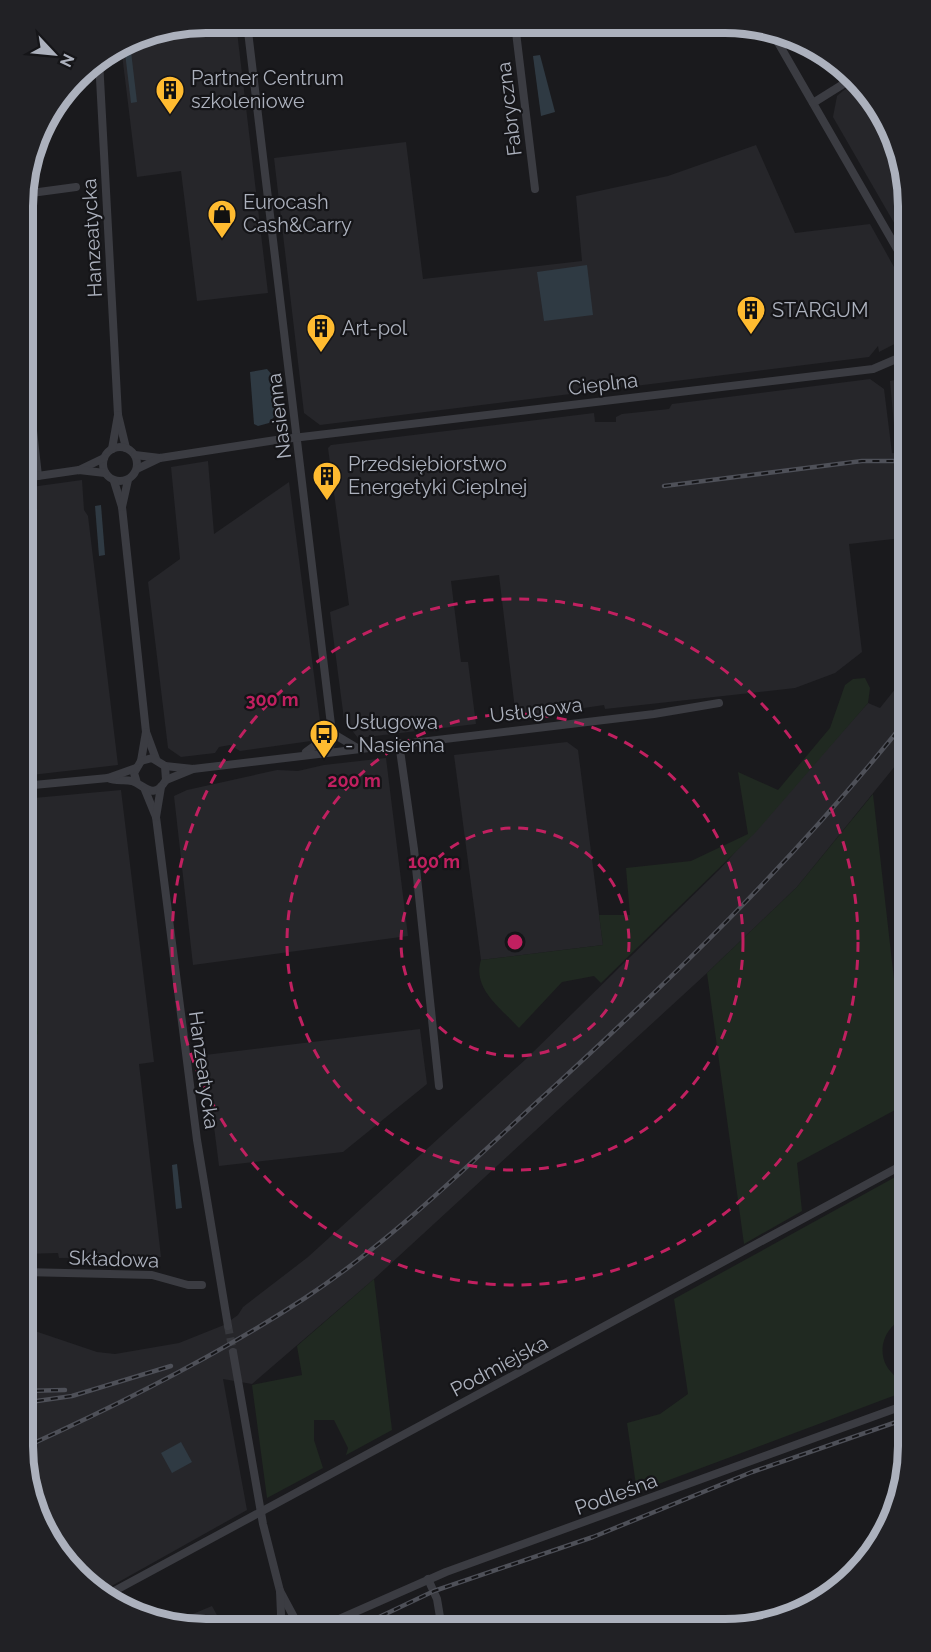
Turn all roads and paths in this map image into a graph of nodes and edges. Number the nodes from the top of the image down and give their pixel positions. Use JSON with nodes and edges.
{"nodes":[{"id":1,"x":248,"y":33,"type":"edge"},
{"id":2,"x":516,"y":33,"type":"edge"},
{"id":3,"x":777,"y":41,"type":"edge"},
{"id":4,"x":100,"y":70,"type":"edge"},
{"id":5,"x":846,"y":83,"type":"edge"},
{"id":6,"x":813,"y":103,"type":"junction"},
{"id":7,"x":75,"y":187,"type":"dead end"},
{"id":8,"x":535,"y":189,"type":"dead end"},
{"id":9,"x":34,"y":193,"type":"edge"},
{"id":10,"x":898,"y":249,"type":"edge"},
{"id":11,"x":898,"y":358,"type":"edge"},
{"id":12,"x":118,"y":415,"type":"junction"},
{"id":13,"x":33,"y":431,"type":"edge"},
{"id":14,"x":298,"y":437,"type":"junction"},
{"id":15,"x":126,"y":448,"type":"junction"},
{"id":16,"x":112,"y":449,"type":"junction"},
{"id":17,"x":135,"y":455,"type":"junction"},
{"id":18,"x":104,"y":458,"type":"junction"},
{"id":19,"x":160,"y":458,"type":"junction"},
{"id":20,"x":137,"y":469,"type":"junction"},
{"id":21,"x":79,"y":470,"type":"junction"},
{"id":22,"x":105,"y":473,"type":"junction"},
{"id":23,"x":38,"y":476,"type":"junction"},
{"id":24,"x":33,"y":477,"type":"edge"},
{"id":25,"x":114,"y":480,"type":"junction"},
{"id":26,"x":128,"y":480,"type":"junction"},
{"id":27,"x":122,"y":507,"type":"junction"},
{"id":28,"x":719,"y":703,"type":"dead end"},
{"id":29,"x":146,"y":732,"type":"junction"},
{"id":30,"x":332,"y":733,"type":"junction"},
{"id":31,"x":399,"y":743,"type":"junction"},
{"id":32,"x":357,"y":748,"type":"junction"},
{"id":33,"x":327,"y":752,"type":"junction"},
{"id":34,"x":300,"y":755,"type":"junction"},
{"id":35,"x":156,"y":759,"type":"junction"},
{"id":36,"x":138,"y":765,"type":"junction"},
{"id":37,"x":165,"y":766,"type":"junction"},
{"id":38,"x":193,"y":769,"type":"junction"},
{"id":39,"x":108,"y":778,"type":"junction"},
{"id":40,"x":137,"y":783,"type":"junction"},
{"id":41,"x":163,"y":784,"type":"junction"},
{"id":42,"x":33,"y":785,"type":"edge"},
{"id":43,"x":145,"y":790,"type":"junction"},
{"id":44,"x":156,"y":817,"type":"junction"},
{"id":45,"x":439,"y":1086,"type":"dead end"},
{"id":46,"x":898,"y":1167,"type":"edge"},
{"id":47,"x":33,"y":1272,"type":"edge"},
{"id":48,"x":202,"y":1285,"type":"dead end"},
{"id":49,"x":228,"y":1326,"type":"tunnel mouth"},
{"id":50,"x":233,"y":1352,"type":"tunnel mouth"},
{"id":51,"x":898,"y":1408,"type":"edge"},
{"id":52,"x":260,"y":1512,"type":"junction"},
{"id":53,"x":428,"y":1579,"type":"junction"},
{"id":54,"x":280,"y":1591,"type":"junction"},
{"id":55,"x":113,"y":1592,"type":"edge"},
{"id":56,"x":279,"y":1619,"type":"edge"},
{"id":57,"x":298,"y":1619,"type":"edge"},
{"id":58,"x":339,"y":1619,"type":"edge"},
{"id":59,"x":440,"y":1619,"type":"edge"}],
"edges":[{"from":1,"to":14,"type":"street","name":"Nasienna"},
{"from":2,"to":8,"type":"street","name":"Fabryczna"},
{"from":3,"to":6,"type":"street"},
{"from":4,"to":12,"type":"street","name":"Hanzeatycka"},
{"from":5,"to":6,"type":"street"},
{"from":6,"to":10,"type":"street"},
{"from":7,"to":9,"type":"street"},
{"from":11,"to":14,"type":"street","name":"Cieplna"},
{"from":12,"to":15,"type":"street","name":"Hanzeatycka"},
{"from":12,"to":16,"type":"street","name":"Hanzeatycka"},
{"from":13,"to":23,"type":"street"},
{"from":14,"to":19,"type":"street","name":"Cieplna"},
{"from":14,"to":30,"type":"street","name":"Nasienna"},
{"from":15,"to":16,"type":"street"},
{"from":15,"to":17,"type":"street"},
{"from":16,"to":18,"type":"street"},
{"from":17,"to":19,"type":"street"},
{"from":17,"to":20,"type":"street"},
{"from":18,"to":21,"type":"street"},
{"from":18,"to":22,"type":"street"},
{"from":19,"to":20,"type":"street"},
{"from":20,"to":26,"type":"street"},
{"from":21,"to":22,"type":"street"},
{"from":21,"to":23,"type":"street"},
{"from":22,"to":25,"type":"street"},
{"from":23,"to":24,"type":"street"},
{"from":25,"to":26,"type":"street"},
{"from":25,"to":27,"type":"street"},
{"from":26,"to":27,"type":"street"},
{"from":27,"to":29,"type":"street"},
{"from":28,"to":31,"type":"street","name":"Usługowa"},
{"from":29,"to":35,"type":"street"},
{"from":29,"to":36,"type":"street"},
{"from":30,"to":32,"type":"street"},
{"from":30,"to":33,"type":"street"},
{"from":30,"to":34,"type":"street","name":"Usługowa"},
{"from":31,"to":32,"type":"street","name":"Usługowa"},
{"from":31,"to":45,"type":"street"},
{"from":32,"to":33,"type":"street","name":"Usługowa"},
{"from":33,"to":34,"type":"street","name":"Usługowa"},
{"from":34,"to":38,"type":"street","name":"Usługowa"},
{"from":35,"to":36,"type":"street"},
{"from":35,"to":37,"type":"street"},
{"from":36,"to":39,"type":"street"},
{"from":36,"to":40,"type":"street"},
{"from":37,"to":38,"type":"street","name":"Usługowa"},
{"from":37,"to":41,"type":"street"},
{"from":38,"to":41,"type":"street","name":"Usługowa"},
{"from":39,"to":40,"type":"street"},
{"from":39,"to":42,"type":"street"},
{"from":40,"to":43,"type":"street"},
{"from":41,"to":43,"type":"street"},
{"from":41,"to":44,"type":"street","name":"Hanzeatycka"},
{"from":43,"to":44,"type":"street","name":"Hanzeatycka"},
{"from":44,"to":49,"type":"street","name":"Hanzeatycka"},
{"from":46,"to":52,"type":"street","name":"Podmiejska"},
{"from":47,"to":48,"type":"street","name":"Składowa"},
{"from":50,"to":52,"type":"street"},
{"from":51,"to":53,"type":"street","name":"Podleśna"},
{"from":52,"to":54,"type":"street"},
{"from":52,"to":55,"type":"street","name":"Podmiejska"},
{"from":53,"to":58,"type":"street","name":"Podleśna"},
{"from":53,"to":59,"type":"street"},
{"from":54,"to":56,"type":"street"},
{"from":54,"to":57,"type":"street"}]}
